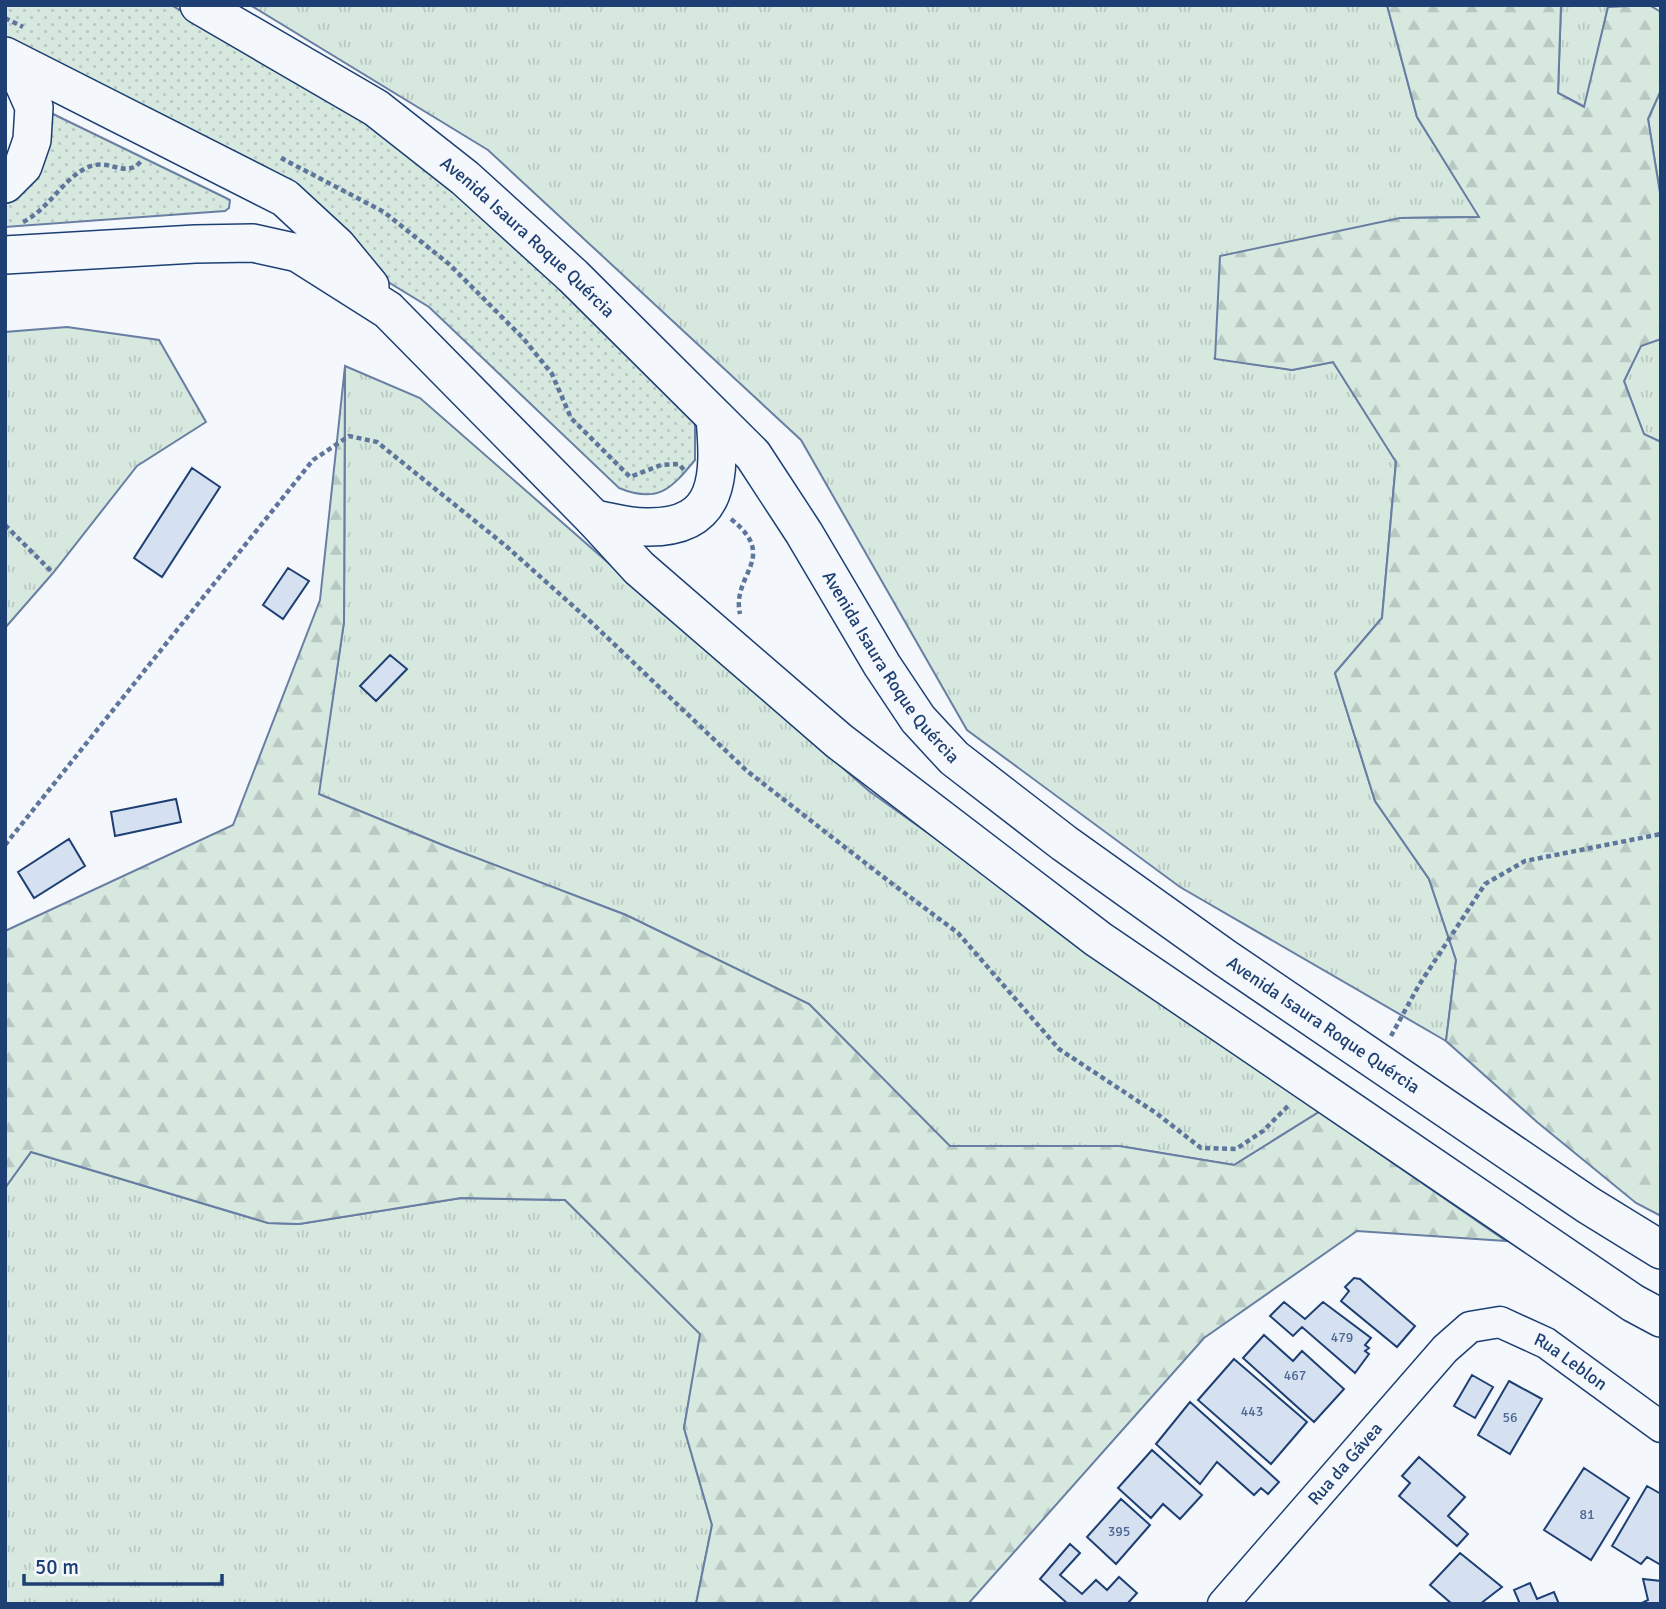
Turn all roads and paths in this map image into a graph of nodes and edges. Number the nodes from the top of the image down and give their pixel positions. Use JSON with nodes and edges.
{"nodes":[{"id":1,"x":199,"y":5,"type":"edge"},
{"id":2,"x":5,"y":58,"type":"edge"},
{"id":3,"x":158,"y":135,"type":"junction"},
{"id":4,"x":5,"y":184,"type":"edge"},
{"id":5,"x":10,"y":239,"type":"edge"},
{"id":6,"x":388,"y":310,"type":"junction"},
{"id":7,"x":715,"y":418,"type":"junction"},
{"id":8,"x":594,"y":519,"type":"junction"},
{"id":9,"x":5,"y":525,"type":"edge"},
{"id":10,"x":53,"y":573,"type":"dead end"},
{"id":11,"x":1661,"y":834,"type":"edge"},
{"id":12,"x":5,"y":845,"type":"edge"},
{"id":13,"x":1377,"y":1063,"type":"junction"},
{"id":14,"x":1311,"y":1083,"type":"junction"},
{"id":15,"x":1661,"y":1250,"type":"edge"},
{"id":16,"x":1647,"y":1310,"type":"edge"},
{"id":17,"x":1470,"y":1327,"type":"joint"},
{"id":18,"x":1661,"y":1334,"type":"edge"},
{"id":19,"x":1661,"y":1427,"type":"edge"},
{"id":20,"x":1223,"y":1604,"type":"edge"}],
"edges":[{"from":1,"to":7,"type":"main road","name":"Avenida Isaura Roque Quércia"},
{"from":2,"to":3,"type":"main road"},
{"from":2,"to":4,"type":"main road"},
{"from":3,"to":5,"type":"path"},
{"from":3,"to":6,"type":"main road"},
{"from":5,"to":6,"type":"main road"},
{"from":6,"to":8,"type":"main road"},
{"from":7,"to":8,"type":"main road"},
{"from":7,"to":13,"type":"main road","name":"Avenida Isaura Roque Quércia"},
{"from":8,"to":14,"type":"main road"},
{"from":9,"to":10,"type":"path"},
{"from":11,"to":13,"type":"path"},
{"from":12,"to":14,"type":"path"},
{"from":13,"to":15,"type":"main road","name":"Avenida Isaura Roque Quércia"},
{"from":14,"to":16,"type":"main road"},
{"from":16,"to":18,"type":"main road"},
{"from":17,"to":19,"type":"street","name":"Rua Leblon"},
{"from":17,"to":20,"type":"street","name":"Rua da Gávea"}]}
